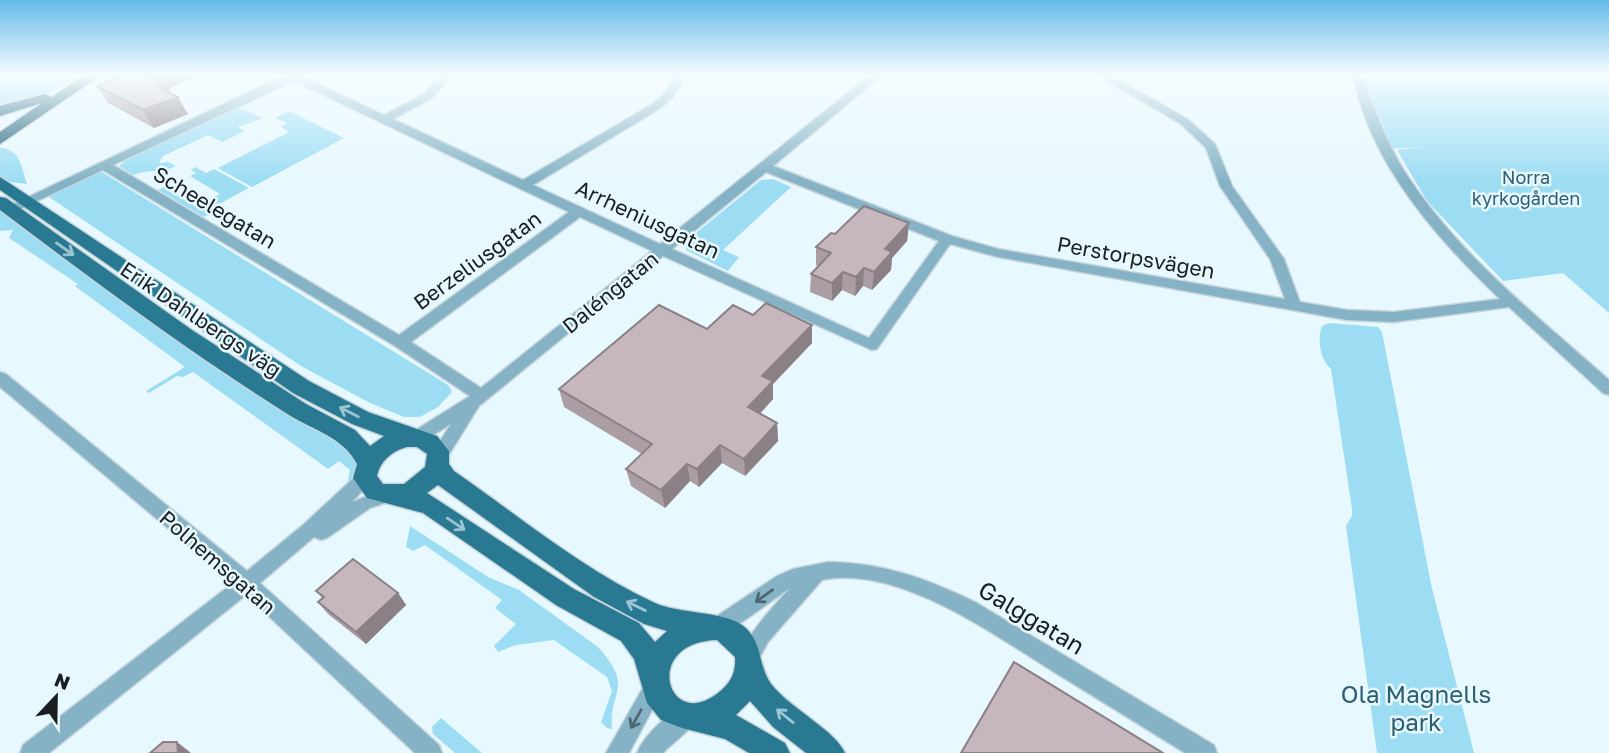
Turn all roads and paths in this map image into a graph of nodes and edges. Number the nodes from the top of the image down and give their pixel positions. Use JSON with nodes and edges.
{"nodes":[{"id":1,"x":42,"y":110,"type":"edge"},
{"id":2,"x":220,"y":110,"type":"edge"},
{"id":3,"x":363,"y":110,"type":"edge"},
{"id":4,"x":402,"y":110,"type":"edge"},
{"id":5,"x":649,"y":110,"type":"edge"},
{"id":6,"x":834,"y":110,"type":"edge"},
{"id":7,"x":1164,"y":110,"type":"edge"},
{"id":8,"x":1368,"y":110,"type":"edge"},
{"id":9,"x":384,"y":120,"type":"junction"},
{"id":10,"x":0,"y":139,"type":"edge"},
{"id":11,"x":104,"y":165,"type":"junction"},
{"id":12,"x":764,"y":167,"type":"junction"},
{"id":13,"x":0,"y":182,"type":"edge"},
{"id":14,"x":524,"y":185,"type":"junction"},
{"id":15,"x":12,"y":204,"type":"edge"},
{"id":16,"x":579,"y":211,"type":"junction"},
{"id":17,"x":947,"y":239,"type":"junction"},
{"id":18,"x":662,"y":250,"type":"junction"},
{"id":19,"x":1514,"y":302,"type":"junction"},
{"id":20,"x":1295,"y":307,"type":"junction"},
{"id":21,"x":400,"y":342,"type":"junction"},
{"id":22,"x":0,"y":378,"type":"edge"},
{"id":23,"x":1609,"y":389,"type":"edge"},
{"id":24,"x":478,"y":399,"type":"junction"},
{"id":25,"x":414,"y":438,"type":"junction"},
{"id":26,"x":439,"y":461,"type":"junction"},
{"id":27,"x":367,"y":471,"type":"junction"},
{"id":28,"x":392,"y":495,"type":"junction"},
{"id":29,"x":814,"y":574,"type":"junction"},
{"id":30,"x":247,"y":583,"type":"junction"},
{"id":31,"x":709,"y":627,"type":"junction"},
{"id":32,"x":749,"y":665,"type":"junction"},
{"id":33,"x":654,"y":681,"type":"junction"},
{"id":34,"x":693,"y":718,"type":"junction"},
{"id":35,"x":31,"y":753,"type":"edge"},
{"id":36,"x":431,"y":753,"type":"edge"},
{"id":37,"x":617,"y":753,"type":"edge"},
{"id":38,"x":648,"y":753,"type":"edge"},
{"id":39,"x":775,"y":753,"type":"edge"},
{"id":40,"x":830,"y":753,"type":"edge"},
{"id":41,"x":1206,"y":753,"type":"edge"}],
"edges":[{"from":1,"to":10,"type":"highway"},
{"from":2,"to":11,"type":"street","name":"Scheelegatan"},
{"from":3,"to":9,"type":"street","name":"Arrheniusgatan"},
{"from":4,"to":9,"type":"street"},
{"from":5,"to":14,"type":"street"},
{"from":6,"to":12,"type":"street","name":"Daléngatan"},
{"from":7,"to":20,"type":"street"},
{"from":8,"to":19,"type":"street"},
{"from":9,"to":14,"type":"street","name":"Arrheniusgatan"},
{"from":11,"to":15,"type":"street"},
{"from":11,"to":21,"type":"street","name":"Scheelegatan"},
{"from":12,"to":17,"type":"street","name":"Perstorpsvägen"},
{"from":12,"to":18,"type":"street","name":"Daléngatan"},
{"from":13,"to":15,"type":"main road","name":"Erik Dahlbergs väg"},
{"from":14,"to":16,"type":"street","name":"Arrheniusgatan"},
{"from":25,"to":15,"type":"main road","name":"Erik Dahlbergs väg","one_way":true},
{"from":15,"to":27,"type":"main road","name":"Erik Dahlbergs väg","one_way":true},
{"from":16,"to":18,"type":"street","name":"Arrheniusgatan"},
{"from":16,"to":21,"type":"street","name":"Berzeliusgatan"},
{"from":17,"to":18,"type":"street","name":"Arrheniusgatan"},
{"from":17,"to":20,"type":"street","name":"Perstorpsvägen"},
{"from":18,"to":24,"type":"street","name":"Daléngatan"},
{"from":19,"to":20,"type":"street","name":"Perstorpsvägen"},
{"from":19,"to":23,"type":"street"},
{"from":21,"to":24,"type":"street","name":"Scheelegatan"},
{"from":22,"to":30,"type":"street","name":"Polhemsgatan"},
{"from":24,"to":25,"type":"street","name":"Daléngatan"},
{"from":24,"to":26,"type":"street","name":"Daléngatan"},
{"from":25,"to":26,"type":"main road","name":"Erik Dahlbergs väg"},
{"from":25,"to":27,"type":"main road"},
{"from":26,"to":28,"type":"main road"},
{"from":31,"to":26,"type":"main road","name":"Erik Dahlbergs väg","one_way":true},
{"from":27,"to":28,"type":"main road","name":"Erik Dahlbergs väg"},
{"from":27,"to":30,"type":"street"},
{"from":28,"to":30,"type":"street"},
{"from":28,"to":33,"type":"main road","name":"Erik Dahlbergs väg","one_way":true},
{"from":29,"to":31,"type":"street","name":"Galggatan","one_way":true},
{"from":29,"to":32,"type":"street"},
{"from":29,"to":41,"type":"street","name":"Galggatan"},
{"from":30,"to":35,"type":"street"},
{"from":30,"to":36,"type":"street","name":"Polhemsgatan"},
{"from":31,"to":32,"type":"main road","name":"Erik Dahlbergs väg"},
{"from":31,"to":33,"type":"main road"},
{"from":32,"to":34,"type":"main road"},
{"from":40,"to":32,"type":"main road","name":"Erik Dahlbergs väg","one_way":true},
{"from":33,"to":34,"type":"main road","name":"Erik Dahlbergs väg"},
{"from":33,"to":37,"type":"street","one_way":true},
{"from":34,"to":38,"type":"street"},
{"from":34,"to":39,"type":"main road","name":"Erik Dahlbergs väg"}]}
